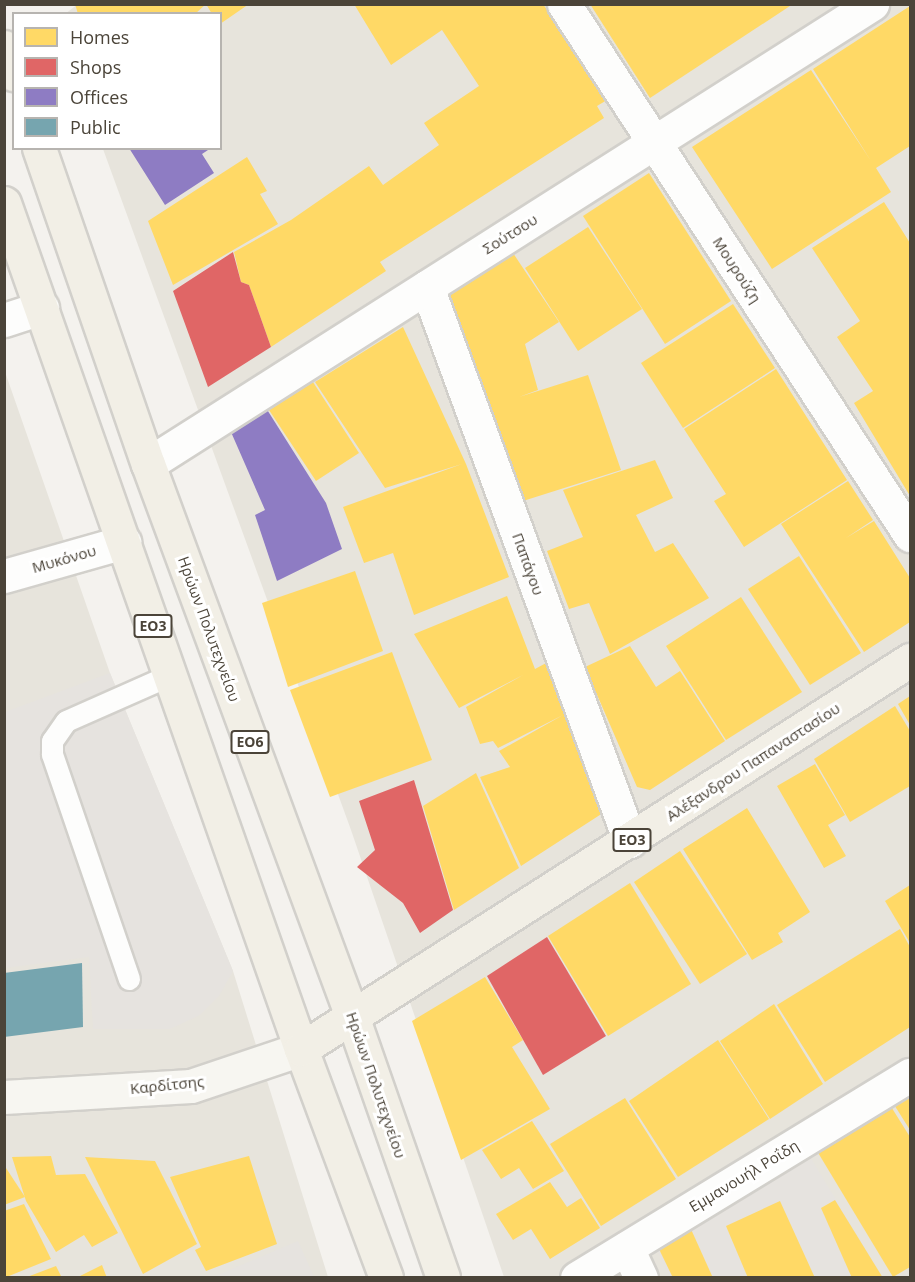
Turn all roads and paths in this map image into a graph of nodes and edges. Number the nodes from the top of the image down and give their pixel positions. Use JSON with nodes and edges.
{"nodes":[{"id":1,"x":564,"y":4,"type":"edge"},
{"id":2,"x":872,"y":4,"type":"edge"},
{"id":3,"x":839,"y":13,"type":"edge"},
{"id":4,"x":4,"y":47,"type":"edge"},
{"id":5,"x":12,"y":69,"type":"edge"},
{"id":6,"x":654,"y":143,"type":"junction"},
{"id":7,"x":40,"y":150,"type":"edge"},
{"id":8,"x":4,"y":203,"type":"edge"},
{"id":9,"x":426,"y":287,"type":"junction"},
{"id":10,"x":42,"y":308,"type":"junction"},
{"id":11,"x":4,"y":320,"type":"edge"},
{"id":12,"x":148,"y":464,"type":"junction"},
{"id":13,"x":910,"y":535,"type":"edge"},
{"id":14,"x":124,"y":542,"type":"junction"},
{"id":15,"x":4,"y":576,"type":"edge"},
{"id":16,"x":910,"y":660,"type":"edge"},
{"id":17,"x":170,"y":675,"type":"junction"},
{"id":18,"x":630,"y":841,"type":"junction"},
{"id":19,"x":129,"y":979,"type":"dead end"},
{"id":20,"x":353,"y":1019,"type":"junction"},
{"id":21,"x":301,"y":1049,"type":"junction"},
{"id":22,"x":910,"y":1075,"type":"edge"},
{"id":23,"x":4,"y":1097,"type":"edge"},
{"id":24,"x":627,"y":1248,"type":"junction"},
{"id":25,"x":386,"y":1278,"type":"edge"},
{"id":26,"x":443,"y":1278,"type":"edge"},
{"id":27,"x":577,"y":1278,"type":"edge"},
{"id":28,"x":641,"y":1278,"type":"edge"}],
"edges":[{"from":1,"to":6,"type":"street","name":"Μουρούζη"},
{"from":2,"to":3,"type":"street","name":"Σούτσου"},
{"from":3,"to":6,"type":"street","name":"Σούτσου"},
{"from":4,"to":5,"type":"main road"},
{"from":6,"to":9,"type":"street","name":"Σούτσου"},
{"from":6,"to":13,"type":"street","name":"Μουρούζη"},
{"from":7,"to":12,"type":"main road","name":"Ηρώων Πολυτεχνείου","number":"ΕΟ6"},
{"from":8,"to":10,"type":"main road","number":"ΕΟ3"},
{"from":9,"to":12,"type":"street","name":"Σούτσου"},
{"from":9,"to":18,"type":"street","name":"Παπάγου"},
{"from":10,"to":11,"type":"street"},
{"from":10,"to":14,"type":"main road","number":"ΕΟ3"},
{"from":12,"to":20,"type":"main road","name":"Ηρώων Πολυτεχνείου","number":"ΕΟ6"},
{"from":14,"to":15,"type":"street","name":"Μυκόνου"},
{"from":14,"to":17,"type":"main road","number":"ΕΟ3"},
{"from":16,"to":18,"type":"main road","name":"Αλέξανδρου Παπαναστασίου","number":"ΕΟ3"},
{"from":17,"to":19,"type":"lane"},
{"from":17,"to":21,"type":"main road","number":"ΕΟ3"},
{"from":18,"to":20,"type":"main road","name":"Αλέξανδρου Παπαναστασίου","number":"ΕΟ3"},
{"from":20,"to":21,"type":"main road","name":"Καρδίτσης"},
{"from":20,"to":26,"type":"main road","name":"Ηρώων Πολυτεχνείου"},
{"from":21,"to":23,"type":"main road","name":"Καρδίτσης"},
{"from":21,"to":25,"type":"main road","number":"ΕΟ3"},
{"from":22,"to":24,"type":"street","name":"Εμμανουήλ Ροΐδη"},
{"from":24,"to":27,"type":"street","name":"Εμμανουήλ Ροΐδη"},
{"from":24,"to":28,"type":"street"}]}
